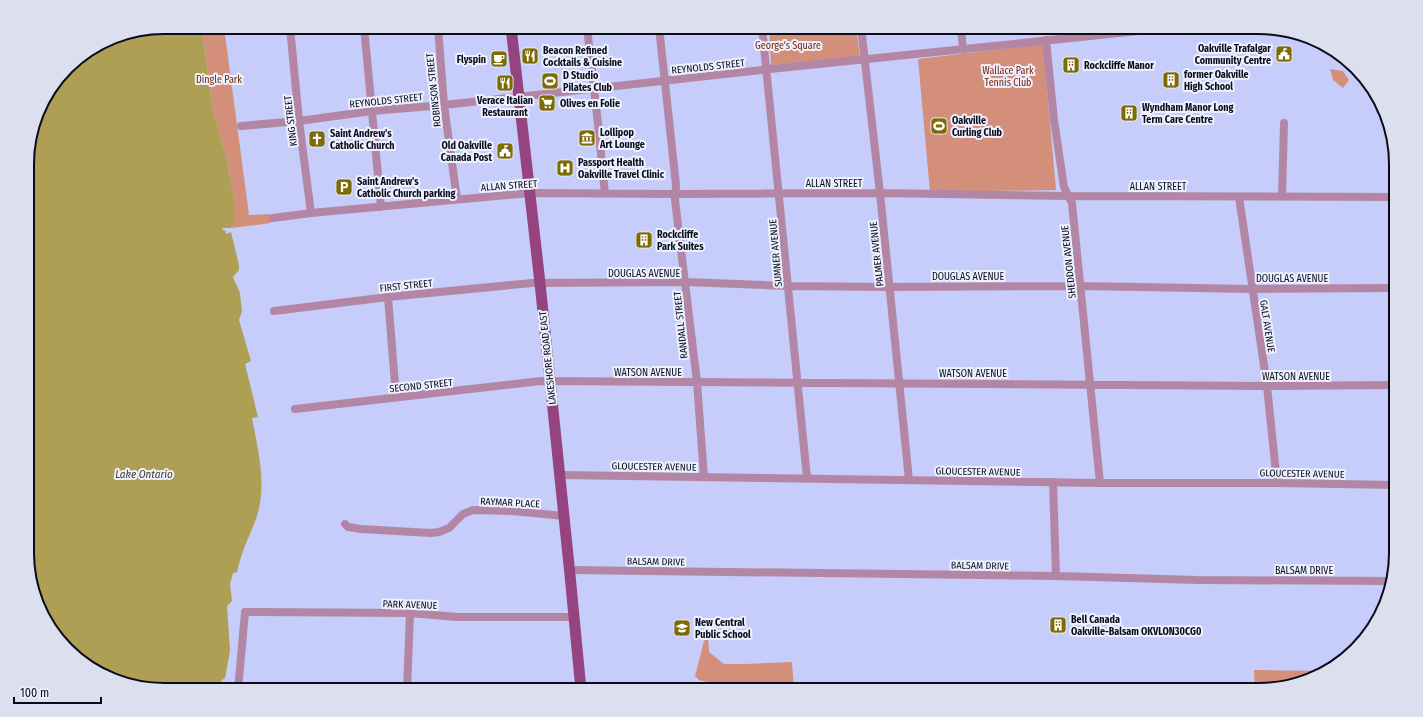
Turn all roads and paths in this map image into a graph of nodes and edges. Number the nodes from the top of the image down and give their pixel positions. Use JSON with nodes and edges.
{"nodes":[{"id":1,"x":291,"y":34,"type":"edge"},
{"id":2,"x":365,"y":34,"type":"edge"},
{"id":3,"x":439,"y":34,"type":"edge"},
{"id":4,"x":512,"y":34,"type":"edge"},
{"id":5,"x":588,"y":34,"type":"edge"},
{"id":6,"x":660,"y":34,"type":"edge"},
{"id":7,"x":763,"y":34,"type":"edge"},
{"id":8,"x":862,"y":34,"type":"edge"},
{"id":9,"x":962,"y":34,"type":"edge"},
{"id":10,"x":1106,"y":34,"type":"edge"},
{"id":11,"x":1046,"y":40,"type":"junction"},
{"id":12,"x":963,"y":50,"type":"junction"},
{"id":13,"x":865,"y":59,"type":"junction"},
{"id":14,"x":766,"y":70,"type":"junction"},
{"id":15,"x":665,"y":81,"type":"junction"},
{"id":16,"x":594,"y":88,"type":"junction"},
{"id":17,"x":519,"y":96,"type":"junction"},
{"id":18,"x":444,"y":105,"type":"junction"},
{"id":19,"x":372,"y":111,"type":"junction"},
{"id":20,"x":299,"y":121,"type":"junction"},
{"id":21,"x":1284,"y":123,"type":"dead end"},
{"id":22,"x":241,"y":126,"type":"dead end"},
{"id":23,"x":530,"y":193,"type":"junction"},
{"id":24,"x":780,"y":193,"type":"junction"},
{"id":25,"x":880,"y":193,"type":"junction"},
{"id":26,"x":605,"y":194,"type":"junction"},
{"id":27,"x":675,"y":194,"type":"junction"},
{"id":28,"x":1068,"y":196,"type":"junction"},
{"id":29,"x":1240,"y":197,"type":"junction"},
{"id":30,"x":1282,"y":197,"type":"junction"},
{"id":31,"x":1389,"y":197,"type":"edge"},
{"id":32,"x":457,"y":199,"type":"junction"},
{"id":33,"x":381,"y":207,"type":"junction"},
{"id":34,"x":311,"y":213,"type":"junction"},
{"id":35,"x":273,"y":218,"type":"dead end"},
{"id":36,"x":686,"y":282,"type":"junction"},
{"id":37,"x":540,"y":283,"type":"junction"},
{"id":38,"x":788,"y":286,"type":"junction"},
{"id":39,"x":1081,"y":286,"type":"junction"},
{"id":40,"x":889,"y":287,"type":"junction"},
{"id":41,"x":1389,"y":288,"type":"edge"},
{"id":42,"x":1252,"y":289,"type":"junction"},
{"id":43,"x":388,"y":297,"type":"junction"},
{"id":44,"x":274,"y":311,"type":"dead end"},
{"id":45,"x":549,"y":381,"type":"junction"},
{"id":46,"x":697,"y":382,"type":"junction"},
{"id":47,"x":798,"y":382,"type":"junction"},
{"id":48,"x":900,"y":383,"type":"junction"},
{"id":49,"x":1090,"y":384,"type":"junction"},
{"id":50,"x":1389,"y":385,"type":"edge"},
{"id":51,"x":1267,"y":386,"type":"junction"},
{"id":52,"x":396,"y":397,"type":"junction"},
{"id":53,"x":295,"y":409,"type":"dead end"},
{"id":54,"x":559,"y":475,"type":"junction"},
{"id":55,"x":704,"y":477,"type":"junction"},
{"id":56,"x":808,"y":478,"type":"junction"},
{"id":57,"x":909,"y":480,"type":"junction"},
{"id":58,"x":1053,"y":482,"type":"junction"},
{"id":59,"x":1100,"y":483,"type":"junction"},
{"id":60,"x":1277,"y":483,"type":"junction"},
{"id":61,"x":1389,"y":485,"type":"edge"},
{"id":62,"x":564,"y":516,"type":"junction"},
{"id":63,"x":345,"y":524,"type":"dead end"},
{"id":64,"x":570,"y":570,"type":"junction"},
{"id":65,"x":1056,"y":576,"type":"junction"},
{"id":66,"x":1386,"y":580,"type":"edge"},
{"id":67,"x":410,"y":613,"type":"junction"},
{"id":68,"x":574,"y":616,"type":"junction"},
{"id":69,"x":239,"y":683,"type":"edge"},
{"id":70,"x":407,"y":683,"type":"edge"},
{"id":71,"x":580,"y":683,"type":"edge"}],
"edges":[{"from":1,"to":20,"type":"street","name":"KING STREET"},
{"from":2,"to":19,"type":"street"},
{"from":3,"to":18,"type":"street","name":"ROBINSON STREET"},
{"from":4,"to":17,"type":"main road","name":"LAKESHORE ROAD EAST"},
{"from":5,"to":16,"type":"street"},
{"from":6,"to":15,"type":"street","name":"RANDALL STREET"},
{"from":7,"to":14,"type":"street","name":"SUMNER AVENUE"},
{"from":8,"to":13,"type":"street","name":"PALMER AVENUE"},
{"from":9,"to":12,"type":"street"},
{"from":10,"to":11,"type":"street","name":"REYNOLDS STREET"},
{"from":11,"to":12,"type":"street","name":"REYNOLDS STREET"},
{"from":11,"to":28,"type":"street","name":"SHEDDON AVENUE"},
{"from":12,"to":13,"type":"street","name":"REYNOLDS STREET"},
{"from":13,"to":14,"type":"street","name":"REYNOLDS STREET"},
{"from":13,"to":25,"type":"street","name":"PALMER AVENUE"},
{"from":14,"to":15,"type":"street","name":"REYNOLDS STREET"},
{"from":14,"to":24,"type":"street","name":"SUMNER AVENUE"},
{"from":15,"to":16,"type":"street","name":"REYNOLDS STREET"},
{"from":15,"to":27,"type":"street","name":"RANDALL STREET"},
{"from":16,"to":17,"type":"street","name":"REYNOLDS STREET"},
{"from":16,"to":26,"type":"street"},
{"from":17,"to":18,"type":"street","name":"REYNOLDS STREET"},
{"from":17,"to":23,"type":"main road","name":"LAKESHORE ROAD EAST"},
{"from":18,"to":19,"type":"street","name":"REYNOLDS STREET"},
{"from":18,"to":32,"type":"street","name":"ROBINSON STREET"},
{"from":19,"to":20,"type":"street","name":"REYNOLDS STREET"},
{"from":19,"to":33,"type":"street"},
{"from":20,"to":22,"type":"street","name":"REYNOLDS STREET"},
{"from":20,"to":34,"type":"street","name":"KING STREET"},
{"from":21,"to":30,"type":"street"},
{"from":23,"to":26,"type":"street","name":"ALLAN STREET"},
{"from":23,"to":32,"type":"street","name":"ALLAN STREET"},
{"from":23,"to":37,"type":"main road","name":"LAKESHORE ROAD EAST"},
{"from":24,"to":25,"type":"street","name":"ALLAN STREET"},
{"from":24,"to":27,"type":"street","name":"ALLAN STREET"},
{"from":24,"to":38,"type":"street","name":"SUMNER AVENUE"},
{"from":25,"to":28,"type":"street","name":"ALLAN STREET"},
{"from":25,"to":40,"type":"street","name":"PALMER AVENUE"},
{"from":26,"to":27,"type":"street","name":"ALLAN STREET"},
{"from":27,"to":36,"type":"street","name":"RANDALL STREET"},
{"from":28,"to":29,"type":"street","name":"ALLAN STREET"},
{"from":28,"to":39,"type":"street","name":"SHEDDON AVENUE"},
{"from":29,"to":30,"type":"street","name":"ALLAN STREET"},
{"from":29,"to":42,"type":"street","name":"GALT AVENUE"},
{"from":30,"to":31,"type":"street","name":"ALLAN STREET"},
{"from":32,"to":33,"type":"street","name":"ALLAN STREET"},
{"from":33,"to":34,"type":"street","name":"ALLAN STREET"},
{"from":34,"to":35,"type":"street","name":"ALLAN STREET"},
{"from":36,"to":37,"type":"street","name":"DOUGLAS AVENUE"},
{"from":36,"to":38,"type":"street","name":"DOUGLAS AVENUE"},
{"from":36,"to":46,"type":"street","name":"RANDALL STREET"},
{"from":37,"to":43,"type":"street","name":"FIRST STREET"},
{"from":37,"to":45,"type":"main road","name":"LAKESHORE ROAD EAST"},
{"from":38,"to":40,"type":"street","name":"DOUGLAS AVENUE"},
{"from":38,"to":47,"type":"street","name":"SUMNER AVENUE"},
{"from":39,"to":40,"type":"street","name":"DOUGLAS AVENUE"},
{"from":39,"to":42,"type":"street","name":"DOUGLAS AVENUE"},
{"from":39,"to":49,"type":"street","name":"SHEDDON AVENUE"},
{"from":40,"to":48,"type":"street","name":"PALMER AVENUE"},
{"from":41,"to":42,"type":"street","name":"DOUGLAS AVENUE"},
{"from":42,"to":51,"type":"street","name":"GALT AVENUE"},
{"from":43,"to":44,"type":"street","name":"FIRST STREET"},
{"from":43,"to":52,"type":"street"},
{"from":45,"to":46,"type":"street","name":"WATSON AVENUE"},
{"from":45,"to":52,"type":"street","name":"SECOND STREET"},
{"from":45,"to":54,"type":"main road","name":"LAKESHORE ROAD EAST"},
{"from":46,"to":47,"type":"street","name":"WATSON AVENUE"},
{"from":46,"to":55,"type":"street","name":"RANDALL STREET"},
{"from":47,"to":48,"type":"street","name":"WATSON AVENUE"},
{"from":47,"to":56,"type":"street","name":"SUMNER AVENUE"},
{"from":48,"to":49,"type":"street","name":"WATSON AVENUE"},
{"from":48,"to":57,"type":"street","name":"PALMER AVENUE"},
{"from":49,"to":51,"type":"street","name":"WATSON AVENUE"},
{"from":49,"to":59,"type":"street","name":"SHEDDON AVENUE"},
{"from":50,"to":51,"type":"street","name":"WATSON AVENUE"},
{"from":51,"to":60,"type":"street","name":"GALT AVENUE"},
{"from":52,"to":53,"type":"street","name":"SECOND STREET"},
{"from":54,"to":55,"type":"street","name":"GLOUCESTER AVENUE"},
{"from":54,"to":62,"type":"main road","name":"LAKESHORE ROAD EAST"},
{"from":55,"to":56,"type":"street","name":"GLOUCESTER AVENUE"},
{"from":56,"to":57,"type":"street","name":"GLOUCESTER AVENUE"},
{"from":57,"to":58,"type":"street","name":"GLOUCESTER AVENUE"},
{"from":58,"to":59,"type":"street","name":"GLOUCESTER AVENUE"},
{"from":58,"to":65,"type":"street"},
{"from":59,"to":60,"type":"street","name":"GLOUCESTER AVENUE"},
{"from":60,"to":61,"type":"street","name":"GLOUCESTER AVENUE"},
{"from":62,"to":63,"type":"street","name":"RAYMAR PLACE"},
{"from":62,"to":64,"type":"main road","name":"LAKESHORE ROAD EAST"},
{"from":64,"to":65,"type":"street","name":"BALSAM DRIVE"},
{"from":64,"to":68,"type":"main road","name":"LAKESHORE ROAD EAST"},
{"from":65,"to":66,"type":"street","name":"BALSAM DRIVE"},
{"from":67,"to":68,"type":"street","name":"PARK AVENUE"},
{"from":67,"to":69,"type":"street","name":"PARK AVENUE"},
{"from":67,"to":70,"type":"street"},
{"from":68,"to":71,"type":"main road","name":"LAKESHORE ROAD EAST"}]}
